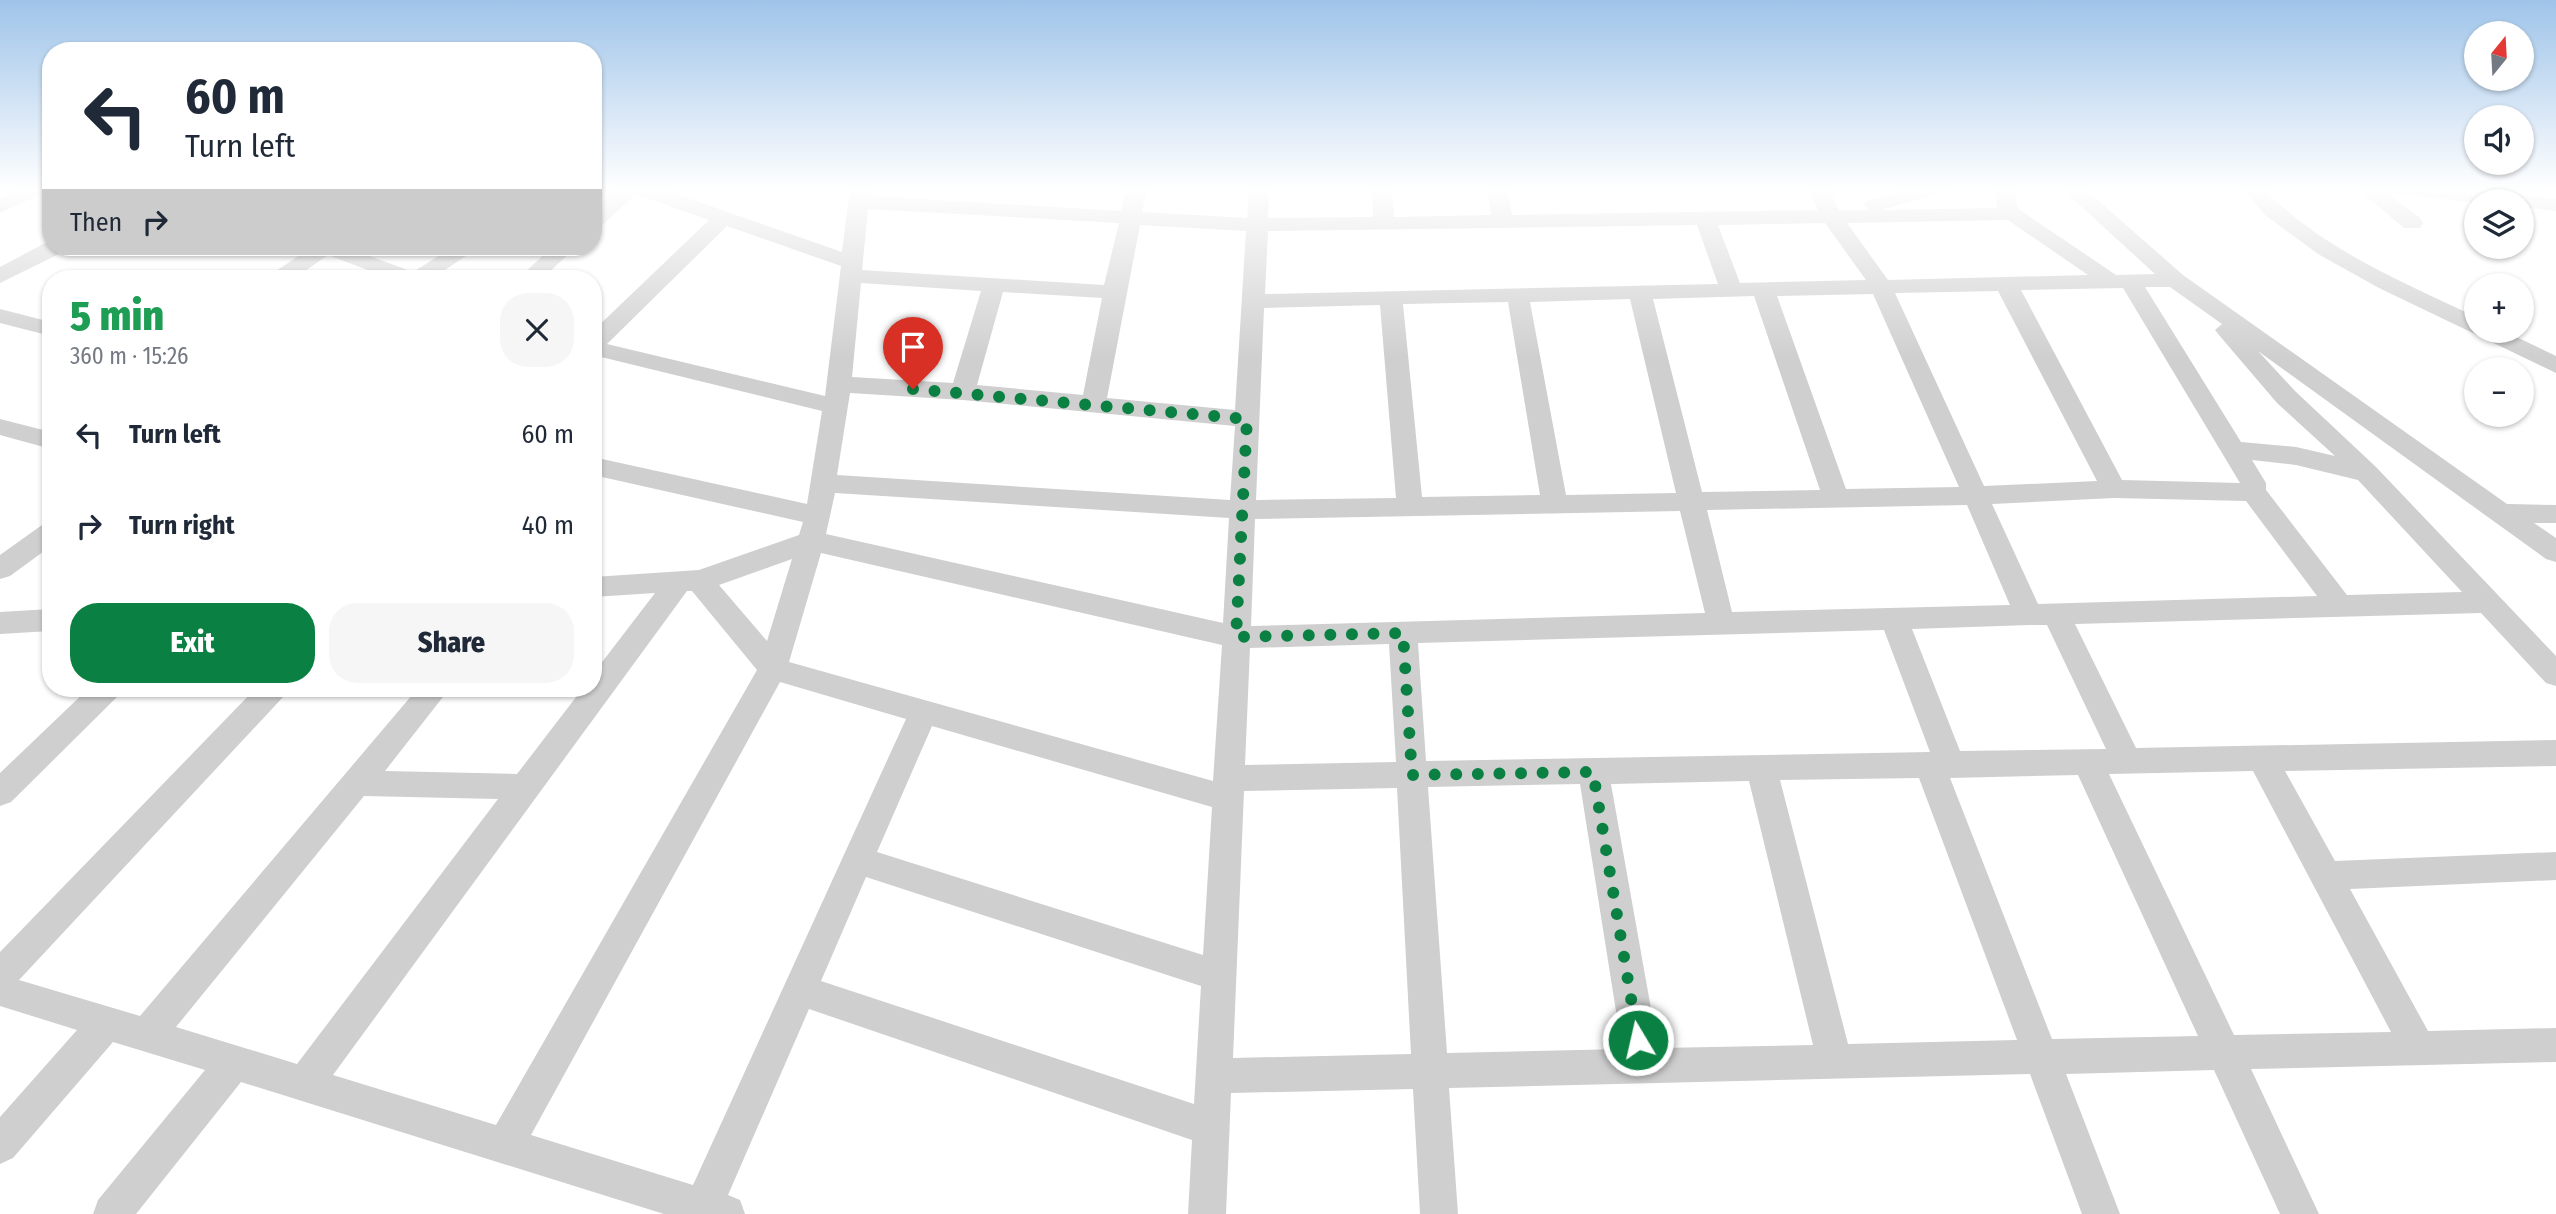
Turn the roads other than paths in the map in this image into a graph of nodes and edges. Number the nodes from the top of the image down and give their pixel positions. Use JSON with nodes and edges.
{"nodes":[{"id":1,"x":696,"y":245,"type":"edge"},
{"id":2,"x":789,"y":245,"type":"edge"},
{"id":3,"x":852,"y":245,"type":"edge"},
{"id":4,"x":1126,"y":245,"type":"edge"},
{"id":5,"x":1257,"y":245,"type":"edge"},
{"id":6,"x":1715,"y":245,"type":"edge"},
{"id":7,"x":1851,"y":245,"type":"edge"},
{"id":8,"x":2061,"y":245,"type":"edge"},
{"id":9,"x":2136,"y":245,"type":"edge"},
{"id":10,"x":2321,"y":245,"type":"edge"},
{"id":11,"x":42,"y":254,"type":"edge"},
{"id":12,"x":313,"y":256,"type":"edge"},
{"id":13,"x":350,"y":256,"type":"edge"},
{"id":14,"x":453,"y":256,"type":"edge"},
{"id":15,"x":555,"y":256,"type":"edge"},
{"id":16,"x":849,"y":269,"type":"junction"},
{"id":17,"x":293,"y":270,"type":"edge"},
{"id":18,"x":388,"y":270,"type":"edge"},
{"id":19,"x":431,"y":270,"type":"edge"},
{"id":20,"x":539,"y":270,"type":"edge"},
{"id":21,"x":0,"y":276,"type":"edge"},
{"id":22,"x":2120,"y":281,"type":"junction"},
{"id":23,"x":2006,"y":284,"type":"junction"},
{"id":24,"x":994,"y":285,"type":"junction"},
{"id":25,"x":1881,"y":286,"type":"junction"},
{"id":26,"x":2185,"y":287,"type":"junction"},
{"id":27,"x":1763,"y":289,"type":"junction"},
{"id":28,"x":1731,"y":290,"type":"junction"},
{"id":29,"x":1114,"y":292,"type":"junction"},
{"id":30,"x":1640,"y":292,"type":"junction"},
{"id":31,"x":1518,"y":295,"type":"junction"},
{"id":32,"x":1391,"y":298,"type":"junction"},
{"id":33,"x":1253,"y":301,"type":"junction"},
{"id":34,"x":0,"y":316,"type":"edge"},
{"id":35,"x":2464,"y":320,"type":"edge"},
{"id":36,"x":42,"y":327,"type":"edge"},
{"id":37,"x":602,"y":337,"type":"edge"},
{"id":38,"x":2556,"y":340,"type":"edge"},
{"id":39,"x":2511,"y":343,"type":"edge"},
{"id":40,"x":602,"y":348,"type":"edge"},
{"id":41,"x":2529,"y":352,"type":"junction"},
{"id":42,"x":2556,"y":365,"type":"edge"},
{"id":43,"x":2330,"y":391,"type":"junction"},
{"id":44,"x":963,"y":392,"type":"junction"},
{"id":45,"x":837,"y":395,"type":"junction"},
{"id":46,"x":2286,"y":397,"type":"junction"},
{"id":47,"x":1094,"y":404,"type":"junction"},
{"id":48,"x":1247,"y":419,"type":"junction"},
{"id":49,"x":0,"y":427,"type":"edge"},
{"id":50,"x":42,"y":439,"type":"edge"},
{"id":51,"x":2411,"y":448,"type":"junction"},
{"id":52,"x":2233,"y":450,"type":"junction"},
{"id":53,"x":2361,"y":468,"type":"junction"},
{"id":54,"x":602,"y":469,"type":"edge"},
{"id":55,"x":822,"y":483,"type":"junction"},
{"id":56,"x":2114,"y":489,"type":"junction"},
{"id":57,"x":2253,"y":492,"type":"junction"},
{"id":58,"x":1976,"y":496,"type":"junction"},
{"id":59,"x":1836,"y":499,"type":"junction"},
{"id":60,"x":1692,"y":503,"type":"junction"},
{"id":61,"x":1555,"y":504,"type":"junction"},
{"id":62,"x":1410,"y":506,"type":"junction"},
{"id":63,"x":1243,"y":510,"type":"junction"},
{"id":64,"x":2501,"y":513,"type":"junction"},
{"id":65,"x":2556,"y":514,"type":"edge"},
{"id":66,"x":815,"y":528,"type":"junction"},
{"id":67,"x":42,"y":538,"type":"edge"},
{"id":68,"x":2556,"y":552,"type":"edge"},
{"id":69,"x":0,"y":569,"type":"edge"},
{"id":70,"x":689,"y":580,"type":"junction"},
{"id":71,"x":602,"y":586,"type":"edge"},
{"id":72,"x":2488,"y":602,"type":"junction"},
{"id":73,"x":2340,"y":606,"type":"junction"},
{"id":74,"x":2043,"y":614,"type":"junction"},
{"id":75,"x":1894,"y":618,"type":"junction"},
{"id":76,"x":42,"y":621,"type":"edge"},
{"id":77,"x":1721,"y":623,"type":"junction"},
{"id":78,"x":5,"y":626,"type":"edge"},
{"id":79,"x":1403,"y":633,"type":"junction"},
{"id":80,"x":1236,"y":637,"type":"junction"},
{"id":81,"x":773,"y":669,"type":"junction"},
{"id":82,"x":2556,"y":675,"type":"edge"},
{"id":83,"x":602,"y":690,"type":"edge"},
{"id":84,"x":99,"y":697,"type":"edge"},
{"id":85,"x":265,"y":697,"type":"edge"},
{"id":86,"x":428,"y":697,"type":"edge"},
{"id":87,"x":597,"y":697,"type":"edge"},
{"id":88,"x":923,"y":713,"type":"junction"},
{"id":89,"x":2556,"y":753,"type":"edge"},
{"id":90,"x":2262,"y":758,"type":"junction"},
{"id":91,"x":2127,"y":761,"type":"junction"},
{"id":92,"x":2088,"y":762,"type":"junction"},
{"id":93,"x":1940,"y":765,"type":"junction"},
{"id":94,"x":1762,"y":769,"type":"junction"},
{"id":95,"x":1593,"y":772,"type":"junction"},
{"id":96,"x":1412,"y":775,"type":"junction"},
{"id":97,"x":356,"y":783,"type":"junction"},
{"id":98,"x":526,"y":787,"type":"junction"},
{"id":99,"x":1229,"y":788,"type":"junction"},
{"id":100,"x":0,"y":793,"type":"edge"},
{"id":101,"x":856,"y":860,"type":"junction"},
{"id":102,"x":2556,"y":866,"type":"edge"},
{"id":103,"x":2326,"y":876,"type":"junction"},
{"id":104,"x":0,"y":976,"type":"edge"},
{"id":105,"x":1219,"y":976,"type":"junction"},
{"id":106,"x":0,"y":989,"type":"edge"},
{"id":107,"x":798,"y":989,"type":"junction"},
{"id":108,"x":107,"y":1022,"type":"junction"},
{"id":109,"x":147,"y":1035,"type":"junction"},
{"id":110,"x":2556,"y":1045,"type":"edge"},
{"id":111,"x":2419,"y":1049,"type":"junction"},
{"id":112,"x":2224,"y":1053,"type":"junction"},
{"id":113,"x":2041,"y":1057,"type":"junction"},
{"id":114,"x":234,"y":1062,"type":"junction"},
{"id":115,"x":1835,"y":1062,"type":"junction"},
{"id":116,"x":1643,"y":1067,"type":"junction"},
{"id":117,"x":1430,"y":1072,"type":"junction"},
{"id":118,"x":1214,"y":1076,"type":"junction"},
{"id":119,"x":304,"y":1083,"type":"junction"},
{"id":120,"x":1211,"y":1128,"type":"junction"},
{"id":121,"x":0,"y":1145,"type":"edge"},
{"id":122,"x":505,"y":1145,"type":"junction"},
{"id":123,"x":715,"y":1210,"type":"edge"},
{"id":124,"x":112,"y":1214,"type":"edge"},
{"id":125,"x":1207,"y":1214,"type":"edge"},
{"id":126,"x":1439,"y":1214,"type":"edge"},
{"id":127,"x":2101,"y":1214,"type":"edge"},
{"id":128,"x":2300,"y":1214,"type":"edge"}],
"edges":[{"from":1,"to":37,"type":"street"},
{"from":2,"to":16,"type":"street"},
{"from":3,"to":16,"type":"street"},
{"from":4,"to":29,"type":"street"},
{"from":5,"to":33,"type":"street"},
{"from":6,"to":28,"type":"street"},
{"from":7,"to":25,"type":"street"},
{"from":8,"to":22,"type":"street"},
{"from":9,"to":26,"type":"street"},
{"from":10,"to":35,"type":"street"},
{"from":11,"to":21,"type":"street"},
{"from":12,"to":17,"type":"street"},
{"from":13,"to":18,"type":"street"},
{"from":14,"to":19,"type":"street"},
{"from":15,"to":20,"type":"street"},
{"from":16,"to":24,"type":"street"},
{"from":16,"to":45,"type":"street"},
{"from":22,"to":23,"type":"street"},
{"from":22,"to":26,"type":"street"},
{"from":22,"to":52,"type":"street"},
{"from":23,"to":25,"type":"street"},
{"from":23,"to":56,"type":"street"},
{"from":24,"to":29,"type":"street"},
{"from":24,"to":44,"type":"street"},
{"from":25,"to":27,"type":"street"},
{"from":25,"to":58,"type":"street"},
{"from":26,"to":43,"type":"street"},
{"from":26,"to":46,"type":"street"},
{"from":27,"to":28,"type":"street"},
{"from":27,"to":59,"type":"street"},
{"from":28,"to":30,"type":"street"},
{"from":29,"to":47,"type":"street"},
{"from":30,"to":31,"type":"street"},
{"from":30,"to":60,"type":"street"},
{"from":31,"to":32,"type":"street"},
{"from":31,"to":61,"type":"street"},
{"from":32,"to":33,"type":"street"},
{"from":32,"to":62,"type":"street"},
{"from":33,"to":48,"type":"street"},
{"from":34,"to":36,"type":"street"},
{"from":38,"to":41,"type":"street"},
{"from":39,"to":41,"type":"street"},
{"from":40,"to":45,"type":"street"},
{"from":41,"to":42,"type":"street"},
{"from":43,"to":46,"type":"street"},
{"from":43,"to":51,"type":"street"},
{"from":44,"to":45,"type":"street"},
{"from":44,"to":47,"type":"street"},
{"from":45,"to":55,"type":"street"},
{"from":46,"to":53,"type":"street"},
{"from":47,"to":48,"type":"street"},
{"from":48,"to":63,"type":"street"},
{"from":49,"to":50,"type":"street"},
{"from":51,"to":53,"type":"street"},
{"from":51,"to":64,"type":"street"},
{"from":52,"to":53,"type":"street"},
{"from":52,"to":57,"type":"street"},
{"from":53,"to":72,"type":"street"},
{"from":54,"to":66,"type":"street"},
{"from":55,"to":63,"type":"street"},
{"from":55,"to":66,"type":"street"},
{"from":56,"to":57,"type":"street"},
{"from":56,"to":58,"type":"street"},
{"from":57,"to":73,"type":"street"},
{"from":58,"to":59,"type":"street"},
{"from":58,"to":74,"type":"street"},
{"from":59,"to":60,"type":"street"},
{"from":60,"to":61,"type":"street"},
{"from":60,"to":77,"type":"street"},
{"from":61,"to":62,"type":"street"},
{"from":62,"to":63,"type":"street"},
{"from":63,"to":80,"type":"street"},
{"from":64,"to":65,"type":"street"},
{"from":64,"to":68,"type":"street"},
{"from":66,"to":70,"type":"street"},
{"from":66,"to":80,"type":"street"},
{"from":66,"to":81,"type":"street"},
{"from":67,"to":69,"type":"street"},
{"from":70,"to":71,"type":"street"},
{"from":70,"to":81,"type":"street"},
{"from":70,"to":83,"type":"street"},
{"from":72,"to":73,"type":"street"},
{"from":72,"to":82,"type":"street"},
{"from":73,"to":74,"type":"street"},
{"from":74,"to":75,"type":"street"},
{"from":74,"to":91,"type":"street"},
{"from":75,"to":77,"type":"street"},
{"from":75,"to":93,"type":"street"},
{"from":76,"to":78,"type":"street"},
{"from":77,"to":79,"type":"street"},
{"from":79,"to":80,"type":"street"},
{"from":79,"to":96,"type":"street"},
{"from":80,"to":99,"type":"street"},
{"from":81,"to":88,"type":"street"},
{"from":81,"to":122,"type":"street"},
{"from":84,"to":100,"type":"street"},
{"from":85,"to":104,"type":"street"},
{"from":86,"to":97,"type":"street"},
{"from":87,"to":98,"type":"street"},
{"from":88,"to":99,"type":"street"},
{"from":88,"to":101,"type":"street"},
{"from":89,"to":90,"type":"street"},
{"from":90,"to":91,"type":"street"},
{"from":90,"to":103,"type":"street"},
{"from":91,"to":92,"type":"street"},
{"from":92,"to":93,"type":"street"},
{"from":92,"to":112,"type":"street"},
{"from":93,"to":94,"type":"street"},
{"from":93,"to":113,"type":"street"},
{"from":94,"to":95,"type":"street"},
{"from":94,"to":115,"type":"street"},
{"from":95,"to":96,"type":"street"},
{"from":95,"to":116,"type":"street"},
{"from":96,"to":99,"type":"street"},
{"from":96,"to":117,"type":"street"},
{"from":97,"to":98,"type":"street"},
{"from":97,"to":109,"type":"street"},
{"from":98,"to":119,"type":"street"},
{"from":99,"to":105,"type":"street"},
{"from":101,"to":105,"type":"street"},
{"from":101,"to":107,"type":"street"},
{"from":102,"to":103,"type":"street"},
{"from":103,"to":111,"type":"street"},
{"from":105,"to":118,"type":"street"},
{"from":106,"to":108,"type":"street"},
{"from":107,"to":120,"type":"street"},
{"from":107,"to":123,"type":"street"},
{"from":108,"to":109,"type":"street"},
{"from":108,"to":121,"type":"street"},
{"from":109,"to":114,"type":"street"},
{"from":110,"to":111,"type":"street"},
{"from":111,"to":112,"type":"street"},
{"from":112,"to":113,"type":"street"},
{"from":112,"to":128,"type":"street"},
{"from":113,"to":115,"type":"street"},
{"from":113,"to":127,"type":"street"},
{"from":114,"to":119,"type":"street"},
{"from":114,"to":124,"type":"street"},
{"from":115,"to":116,"type":"street"},
{"from":116,"to":117,"type":"street"},
{"from":117,"to":118,"type":"street"},
{"from":117,"to":126,"type":"street"},
{"from":118,"to":120,"type":"street"},
{"from":119,"to":122,"type":"street"},
{"from":120,"to":125,"type":"street"},
{"from":122,"to":123,"type":"street"}]}
